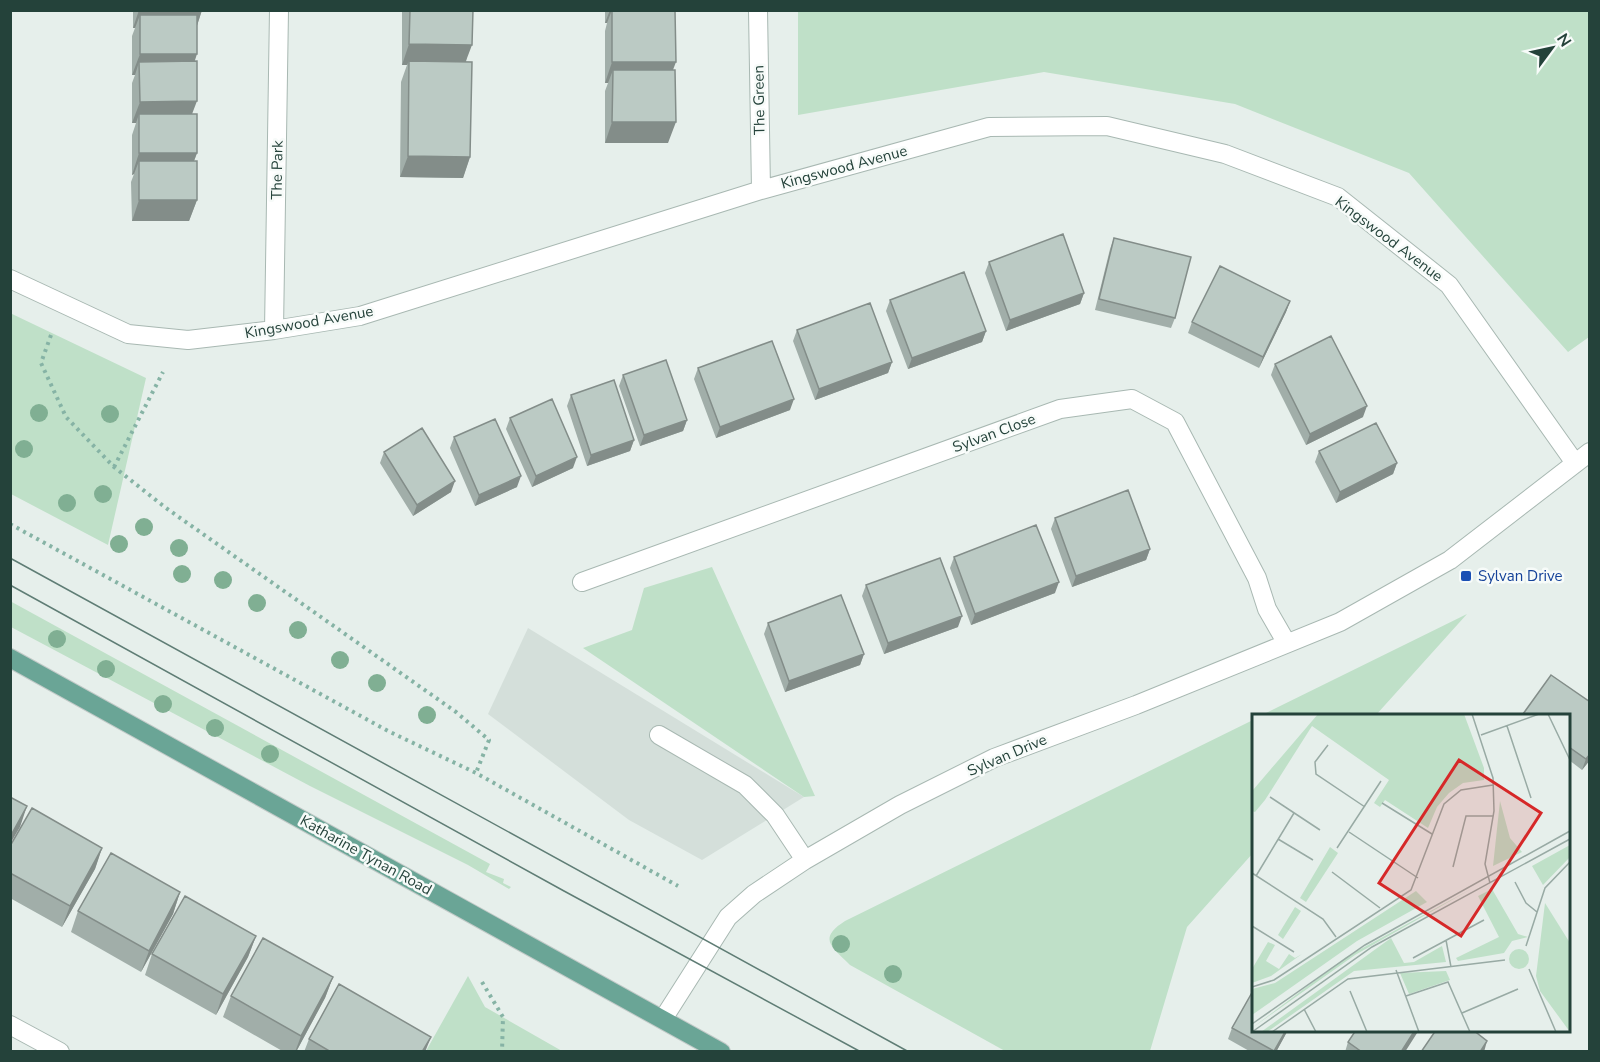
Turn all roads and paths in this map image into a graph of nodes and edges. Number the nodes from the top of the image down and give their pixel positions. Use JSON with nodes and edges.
{"nodes":[{"id":1,"x":279,"y":10,"type":"edge"},
{"id":2,"x":758,"y":10,"type":"edge"},
{"id":3,"x":761,"y":190,"type":"junction"},
{"id":4,"x":10,"y":279,"type":"edge"},
{"id":5,"x":54,"y":326,"type":"dead end"},
{"id":6,"x":274,"y":330,"type":"junction"},
{"id":7,"x":164,"y":368,"type":"dead end"},
{"id":8,"x":1582,"y":458,"type":"edge"},
{"id":9,"x":114,"y":467,"type":"junction"},
{"id":10,"x":10,"y":524,"type":"edge"},
{"id":11,"x":582,"y":582,"type":"dead end"},
{"id":12,"x":1286,"y":642,"type":"junction"},
{"id":13,"x":10,"y":658,"type":"edge"},
{"id":14,"x":659,"y":735,"type":"dead end"},
{"id":15,"x":476,"y":773,"type":"junction"},
{"id":16,"x":805,"y":860,"type":"junction"},
{"id":17,"x":678,"y":886,"type":"dead end"},
{"id":18,"x":482,"y":982,"type":"dead end"},
{"id":19,"x":663,"y":1019,"type":"junction"},
{"id":20,"x":10,"y":1025,"type":"edge"},
{"id":21,"x":60,"y":1052,"type":"edge"},
{"id":22,"x":502,"y":1052,"type":"edge"},
{"id":23,"x":721,"y":1052,"type":"edge"}],
"edges":[{"from":1,"to":6,"type":"street","name":"The Park"},
{"from":2,"to":3,"type":"street","name":"The Green"},
{"from":3,"to":6,"type":"street","name":"Kingswood Avenue"},
{"from":3,"to":8,"type":"street","name":"Kingswood Avenue"},
{"from":4,"to":6,"type":"street","name":"Kingswood Avenue"},
{"from":5,"to":9,"type":"path"},
{"from":7,"to":9,"type":"path"},
{"from":8,"to":12,"type":"street","name":"Sylvan Drive"},
{"from":9,"to":15,"type":"path"},
{"from":10,"to":15,"type":"path"},
{"from":11,"to":12,"type":"street","name":"Sylvan Close"},
{"from":12,"to":16,"type":"street","name":"Sylvan Drive"},
{"from":13,"to":19,"type":"main road","name":"Katharine Tynan Road"},
{"from":14,"to":16,"type":"street"},
{"from":15,"to":17,"type":"path"},
{"from":16,"to":19,"type":"street","name":"Sylvan Drive"},
{"from":18,"to":22,"type":"path"},
{"from":19,"to":23,"type":"main road","name":"Katharine Tynan Road"},
{"from":20,"to":21,"type":"street"}]}
